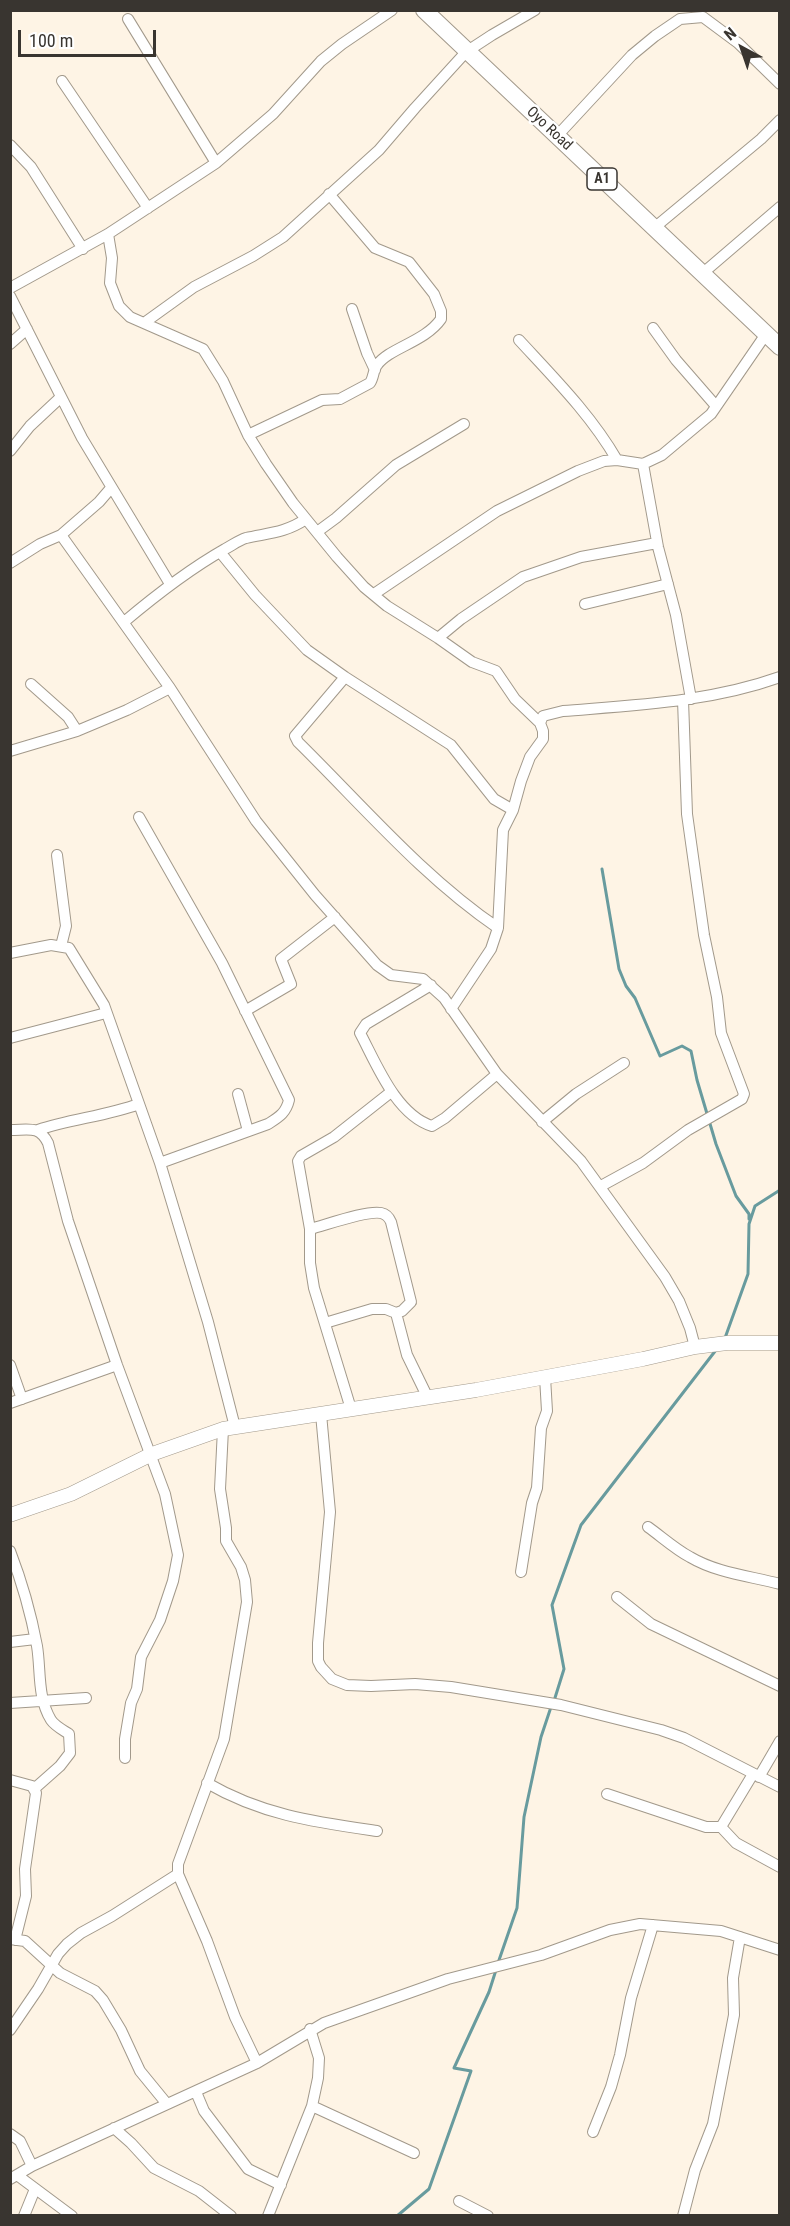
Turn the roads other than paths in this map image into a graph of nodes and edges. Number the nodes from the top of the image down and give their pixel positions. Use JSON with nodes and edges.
{"nodes":[{"id":1,"x":392,"y":10,"type":"edge"},
{"id":2,"x":424,"y":10,"type":"edge"},
{"id":3,"x":535,"y":10,"type":"edge"},
{"id":4,"x":128,"y":19,"type":"dead end"},
{"id":5,"x":466,"y":52,"type":"junction"},
{"id":6,"x":62,"y":81,"type":"dead end"},
{"id":7,"x":780,"y":84,"type":"edge"},
{"id":8,"x":780,"y":120,"type":"edge"},
{"id":9,"x":557,"y":136,"type":"junction"},
{"id":10,"x":10,"y":145,"type":"edge"},
{"id":11,"x":216,"y":163,"type":"junction"},
{"id":12,"x":329,"y":194,"type":"junction"},
{"id":13,"x":780,"y":207,"type":"edge"},
{"id":14,"x":148,"y":208,"type":"junction"},
{"id":15,"x":654,"y":228,"type":"junction"},
{"id":16,"x":108,"y":234,"type":"junction"},
{"id":17,"x":83,"y":249,"type":"junction"},
{"id":18,"x":703,"y":273,"type":"junction"},
{"id":19,"x":11,"y":290,"type":"edge"},
{"id":20,"x":352,"y":309,"type":"dead end"},
{"id":21,"x":144,"y":323,"type":"junction"},
{"id":22,"x":653,"y":328,"type":"dead end"},
{"id":23,"x":27,"y":329,"type":"junction"},
{"id":24,"x":766,"y":334,"type":"junction"},
{"id":25,"x":519,"y":340,"type":"dead end"},
{"id":26,"x":10,"y":344,"type":"edge"},
{"id":27,"x":780,"y":347,"type":"edge"},
{"id":28,"x":375,"y":370,"type":"junction"},
{"id":29,"x":61,"y":397,"type":"junction"},
{"id":30,"x":716,"y":406,"type":"junction"},
{"id":31,"x":464,"y":424,"type":"dead end"},
{"id":32,"x":248,"y":435,"type":"junction"},
{"id":33,"x":10,"y":451,"type":"edge"},
{"id":34,"x":617,"y":460,"type":"junction"},
{"id":35,"x":643,"y":464,"type":"junction"},
{"id":36,"x":111,"y":488,"type":"junction"},
{"id":37,"x":306,"y":519,"type":"junction"},
{"id":38,"x":317,"y":532,"type":"junction"},
{"id":39,"x":61,"y":535,"type":"junction"},
{"id":40,"x":657,"y":543,"type":"junction"},
{"id":41,"x":220,"y":552,"type":"junction"},
{"id":42,"x":10,"y":563,"type":"edge"},
{"id":43,"x":170,"y":584,"type":"junction"},
{"id":44,"x":668,"y":584,"type":"junction"},
{"id":45,"x":374,"y":594,"type":"junction"},
{"id":46,"x":585,"y":604,"type":"dead end"},
{"id":47,"x":124,"y":622,"type":"junction"},
{"id":48,"x":438,"y":638,"type":"junction"},
{"id":49,"x":345,"y":677,"type":"junction"},
{"id":50,"x":780,"y":677,"type":"edge"},
{"id":51,"x":31,"y":684,"type":"dead end"},
{"id":52,"x":170,"y":688,"type":"junction"},
{"id":53,"x":687,"y":700,"type":"junction"},
{"id":54,"x":540,"y":723,"type":"junction"},
{"id":55,"x":77,"y":731,"type":"junction"},
{"id":56,"x":10,"y":751,"type":"edge"},
{"id":57,"x":513,"y":810,"type":"junction"},
{"id":58,"x":139,"y":818,"type":"dead end"},
{"id":59,"x":57,"y":855,"type":"dead end"},
{"id":60,"x":335,"y":917,"type":"junction"},
{"id":61,"x":498,"y":928,"type":"junction"},
{"id":62,"x":61,"y":946,"type":"junction"},
{"id":63,"x":10,"y":953,"type":"edge"},
{"id":64,"x":431,"y":985,"type":"junction"},
{"id":65,"x":451,"y":1009,"type":"junction"},
{"id":66,"x":245,"y":1011,"type":"junction"},
{"id":67,"x":106,"y":1013,"type":"junction"},
{"id":68,"x":10,"y":1038,"type":"edge"},
{"id":69,"x":624,"y":1062,"type":"dead end"},
{"id":70,"x":497,"y":1074,"type":"junction"},
{"id":71,"x":391,"y":1092,"type":"junction"},
{"id":72,"x":238,"y":1094,"type":"dead end"},
{"id":73,"x":139,"y":1104,"type":"junction"},
{"id":74,"x":542,"y":1122,"type":"junction"},
{"id":75,"x":10,"y":1130,"type":"edge"},
{"id":76,"x":38,"y":1130,"type":"junction"},
{"id":77,"x":248,"y":1131,"type":"junction"},
{"id":78,"x":160,"y":1163,"type":"junction"},
{"id":79,"x":601,"y":1186,"type":"junction"},
{"id":80,"x":310,"y":1229,"type":"junction"},
{"id":81,"x":396,"y":1313,"type":"junction"},
{"id":82,"x":325,"y":1323,"type":"junction"},
{"id":83,"x":780,"y":1343,"type":"edge"},
{"id":84,"x":695,"y":1347,"type":"junction"},
{"id":85,"x":10,"y":1365,"type":"edge"},
{"id":86,"x":117,"y":1365,"type":"junction"},
{"id":87,"x":545,"y":1377,"type":"junction"},
{"id":88,"x":427,"y":1396,"type":"junction"},
{"id":89,"x":22,"y":1399,"type":"junction"},
{"id":90,"x":10,"y":1403,"type":"edge"},
{"id":91,"x":351,"y":1409,"type":"junction"},
{"id":92,"x":321,"y":1414,"type":"junction"},
{"id":93,"x":229,"y":1428,"type":"junction"},
{"id":94,"x":152,"y":1454,"type":"junction"},
{"id":95,"x":10,"y":1515,"type":"edge"},
{"id":96,"x":648,"y":1527,"type":"dead end"},
{"id":97,"x":10,"y":1551,"type":"edge"},
{"id":98,"x":521,"y":1572,"type":"dead end"},
{"id":99,"x":780,"y":1584,"type":"edge"},
{"id":100,"x":616,"y":1597,"type":"dead end"},
{"id":101,"x":35,"y":1639,"type":"junction"},
{"id":102,"x":10,"y":1642,"type":"edge"},
{"id":103,"x":780,"y":1686,"type":"edge"},
{"id":104,"x":86,"y":1698,"type":"dead end"},
{"id":105,"x":43,"y":1699,"type":"junction"},
{"id":106,"x":10,"y":1703,"type":"edge"},
{"id":107,"x":780,"y":1741,"type":"edge"},
{"id":108,"x":125,"y":1758,"type":"dead end"},
{"id":109,"x":756,"y":1775,"type":"junction"},
{"id":110,"x":10,"y":1780,"type":"edge"},
{"id":111,"x":207,"y":1783,"type":"junction"},
{"id":112,"x":780,"y":1787,"type":"edge"},
{"id":113,"x":34,"y":1789,"type":"junction"},
{"id":114,"x":607,"y":1794,"type":"dead end"},
{"id":115,"x":721,"y":1827,"type":"junction"},
{"id":116,"x":377,"y":1830,"type":"dead end"},
{"id":117,"x":780,"y":1867,"type":"edge"},
{"id":118,"x":178,"y":1874,"type":"junction"},
{"id":119,"x":653,"y":1925,"type":"junction"},
{"id":120,"x":740,"y":1937,"type":"junction"},
{"id":121,"x":13,"y":1940,"type":"edge"},
{"id":122,"x":780,"y":1950,"type":"edge"},
{"id":123,"x":52,"y":1965,"type":"junction"},
{"id":124,"x":310,"y":2029,"type":"junction"},
{"id":125,"x":10,"y":2030,"type":"edge"},
{"id":126,"x":257,"y":2063,"type":"junction"},
{"id":127,"x":196,"y":2092,"type":"junction"},
{"id":128,"x":167,"y":2104,"type":"junction"},
{"id":129,"x":312,"y":2106,"type":"junction"},
{"id":130,"x":114,"y":2128,"type":"junction"},
{"id":131,"x":593,"y":2132,"type":"dead end"},
{"id":132,"x":10,"y":2134,"type":"edge"},
{"id":133,"x":414,"y":2153,"type":"dead end"},
{"id":134,"x":32,"y":2166,"type":"junction"},
{"id":135,"x":14,"y":2177,"type":"edge"},
{"id":136,"x":281,"y":2185,"type":"junction"},
{"id":137,"x":35,"y":2188,"type":"junction"},
{"id":138,"x":459,"y":2200,"type":"dead end"},
{"id":139,"x":24,"y":2216,"type":"edge"},
{"id":140,"x":72,"y":2216,"type":"edge"},
{"id":141,"x":231,"y":2216,"type":"edge"},
{"id":142,"x":268,"y":2216,"type":"edge"},
{"id":143,"x":488,"y":2216,"type":"edge"},
{"id":144,"x":683,"y":2216,"type":"edge"}],
"edges":[{"from":1,"to":11,"type":"street"},
{"from":2,"to":5,"type":"highway","name":"Oyo Road","number":"A1"},
{"from":3,"to":5,"type":"street"},
{"from":4,"to":11,"type":"street"},
{"from":5,"to":9,"type":"highway","name":"Oyo Road","number":"A1"},
{"from":5,"to":12,"type":"street"},
{"from":6,"to":14,"type":"street"},
{"from":7,"to":9,"type":"street"},
{"from":8,"to":15,"type":"street"},
{"from":9,"to":15,"type":"highway","name":"Oyo Road","number":"A1"},
{"from":10,"to":17,"type":"street"},
{"from":11,"to":14,"type":"street"},
{"from":12,"to":21,"type":"street"},
{"from":12,"to":28,"type":"street"},
{"from":13,"to":18,"type":"street"},
{"from":14,"to":16,"type":"street"},
{"from":15,"to":18,"type":"highway","name":"Oyo Road","number":"A1"},
{"from":16,"to":17,"type":"street"},
{"from":16,"to":21,"type":"street"},
{"from":17,"to":19,"type":"street"},
{"from":18,"to":24,"type":"highway","name":"Oyo Road","number":"A1"},
{"from":19,"to":23,"type":"street"},
{"from":20,"to":28,"type":"street"},
{"from":21,"to":32,"type":"street"},
{"from":22,"to":30,"type":"street"},
{"from":23,"to":26,"type":"street"},
{"from":23,"to":29,"type":"street"},
{"from":24,"to":27,"type":"highway","name":"Oyo Road","number":"A1"},
{"from":24,"to":30,"type":"street"},
{"from":25,"to":34,"type":"street"},
{"from":28,"to":32,"type":"street"},
{"from":29,"to":33,"type":"street"},
{"from":29,"to":36,"type":"street"},
{"from":30,"to":35,"type":"street"},
{"from":31,"to":38,"type":"street"},
{"from":32,"to":37,"type":"street"},
{"from":34,"to":35,"type":"street"},
{"from":34,"to":45,"type":"street"},
{"from":35,"to":40,"type":"street"},
{"from":36,"to":39,"type":"street"},
{"from":36,"to":43,"type":"street"},
{"from":37,"to":38,"type":"street"},
{"from":37,"to":41,"type":"street"},
{"from":38,"to":45,"type":"street"},
{"from":39,"to":42,"type":"street"},
{"from":39,"to":47,"type":"street"},
{"from":40,"to":44,"type":"street"},
{"from":40,"to":48,"type":"street"},
{"from":41,"to":43,"type":"street"},
{"from":41,"to":49,"type":"street"},
{"from":43,"to":47,"type":"street"},
{"from":44,"to":46,"type":"street"},
{"from":44,"to":53,"type":"street"},
{"from":45,"to":48,"type":"street"},
{"from":47,"to":52,"type":"street"},
{"from":48,"to":54,"type":"street"},
{"from":49,"to":57,"type":"street"},
{"from":49,"to":61,"type":"street"},
{"from":50,"to":53,"type":"street"},
{"from":51,"to":55,"type":"street"},
{"from":52,"to":55,"type":"street"},
{"from":52,"to":60,"type":"street"},
{"from":53,"to":54,"type":"street"},
{"from":53,"to":79,"type":"street"},
{"from":54,"to":57,"type":"street"},
{"from":55,"to":56,"type":"street"},
{"from":57,"to":61,"type":"street"},
{"from":58,"to":66,"type":"street"},
{"from":59,"to":62,"type":"street"},
{"from":60,"to":64,"type":"street"},
{"from":60,"to":66,"type":"street"},
{"from":61,"to":65,"type":"street"},
{"from":62,"to":63,"type":"street"},
{"from":62,"to":67,"type":"street"},
{"from":64,"to":65,"type":"street"},
{"from":64,"to":71,"type":"street"},
{"from":65,"to":70,"type":"street"},
{"from":66,"to":77,"type":"street"},
{"from":67,"to":68,"type":"street"},
{"from":67,"to":73,"type":"street"},
{"from":69,"to":74,"type":"street"},
{"from":70,"to":71,"type":"street"},
{"from":70,"to":74,"type":"street"},
{"from":71,"to":80,"type":"street"},
{"from":72,"to":77,"type":"street"},
{"from":73,"to":76,"type":"street"},
{"from":73,"to":78,"type":"street"},
{"from":74,"to":79,"type":"street"},
{"from":75,"to":76,"type":"street"},
{"from":76,"to":86,"type":"street"},
{"from":77,"to":78,"type":"street"},
{"from":78,"to":93,"type":"street"},
{"from":79,"to":84,"type":"street"},
{"from":80,"to":81,"type":"street"},
{"from":80,"to":82,"type":"street"},
{"from":81,"to":82,"type":"street"},
{"from":81,"to":88,"type":"street"},
{"from":82,"to":91,"type":"street"},
{"from":83,"to":84,"type":"main road"},
{"from":84,"to":87,"type":"main road"},
{"from":85,"to":89,"type":"street"},
{"from":86,"to":89,"type":"street"},
{"from":86,"to":94,"type":"street"},
{"from":87,"to":88,"type":"main road"},
{"from":87,"to":98,"type":"street"},
{"from":88,"to":91,"type":"main road"},
{"from":89,"to":90,"type":"street"},
{"from":91,"to":92,"type":"main road"},
{"from":92,"to":93,"type":"main road"},
{"from":92,"to":109,"type":"street"},
{"from":93,"to":94,"type":"main road"},
{"from":93,"to":111,"type":"street"},
{"from":94,"to":95,"type":"main road"},
{"from":94,"to":108,"type":"street"},
{"from":96,"to":99,"type":"street"},
{"from":97,"to":101,"type":"street"},
{"from":100,"to":103,"type":"street"},
{"from":101,"to":102,"type":"street"},
{"from":101,"to":105,"type":"street"},
{"from":104,"to":105,"type":"street"},
{"from":105,"to":106,"type":"street"},
{"from":105,"to":113,"type":"street"},
{"from":107,"to":109,"type":"street"},
{"from":109,"to":112,"type":"street"},
{"from":109,"to":115,"type":"street"},
{"from":110,"to":113,"type":"street"},
{"from":111,"to":116,"type":"street"},
{"from":111,"to":118,"type":"street"},
{"from":113,"to":121,"type":"street"},
{"from":114,"to":115,"type":"street"},
{"from":115,"to":117,"type":"street"},
{"from":118,"to":123,"type":"street"},
{"from":118,"to":126,"type":"street"},
{"from":119,"to":120,"type":"street"},
{"from":119,"to":124,"type":"street"},
{"from":119,"to":131,"type":"street"},
{"from":120,"to":122,"type":"street"},
{"from":120,"to":144,"type":"street"},
{"from":121,"to":123,"type":"street"},
{"from":123,"to":125,"type":"street"},
{"from":123,"to":128,"type":"street"},
{"from":124,"to":126,"type":"street"},
{"from":124,"to":129,"type":"street"},
{"from":126,"to":127,"type":"street"},
{"from":127,"to":128,"type":"street"},
{"from":127,"to":136,"type":"street"},
{"from":128,"to":130,"type":"street"},
{"from":129,"to":133,"type":"street"},
{"from":129,"to":136,"type":"street"},
{"from":130,"to":134,"type":"street"},
{"from":130,"to":141,"type":"street"},
{"from":132,"to":134,"type":"street"},
{"from":134,"to":135,"type":"street"},
{"from":135,"to":137,"type":"street"},
{"from":136,"to":142,"type":"street"},
{"from":137,"to":139,"type":"street"},
{"from":137,"to":140,"type":"street"},
{"from":138,"to":143,"type":"street"}]}
